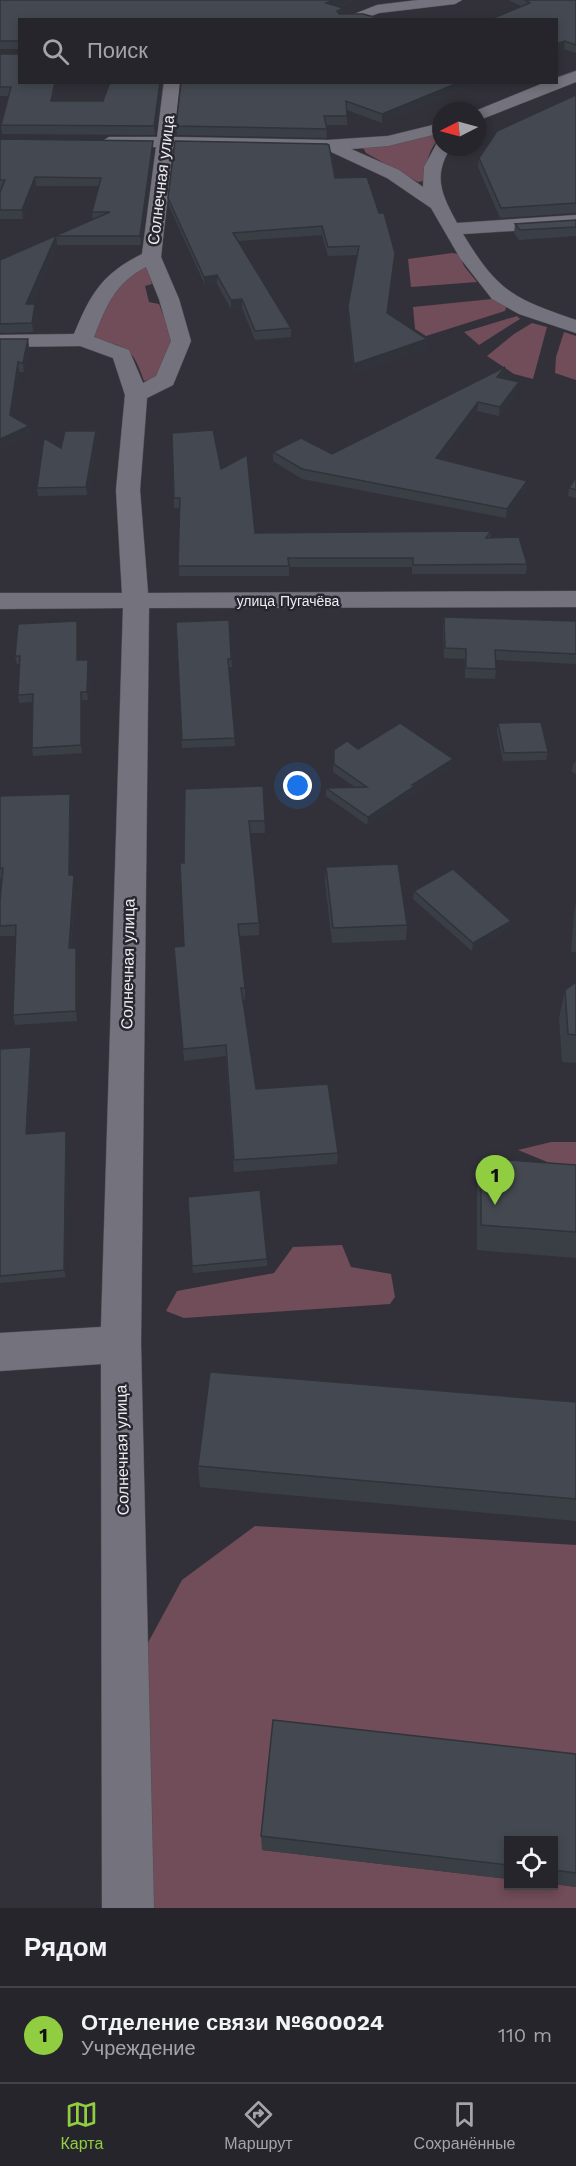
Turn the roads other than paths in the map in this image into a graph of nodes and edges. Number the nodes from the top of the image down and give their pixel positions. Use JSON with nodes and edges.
{"nodes":[{"id":1,"x":455,"y":0,"type":"edge"},
{"id":2,"x":351,"y":2,"type":"dead end"},
{"id":3,"x":377,"y":9,"type":"junction"},
{"id":4,"x":352,"y":18,"type":"edge"},
{"id":5,"x":406,"y":18,"type":"edge"},
{"id":6,"x":573,"y":69,"type":"edge"},
{"id":7,"x":558,"y":76,"type":"edge"},
{"id":8,"x":172,"y":84,"type":"edge"},
{"id":9,"x":542,"y":84,"type":"edge"},
{"id":10,"x":486,"y":112,"type":"edge"},
{"id":11,"x":432,"y":130,"type":"edge"},
{"id":12,"x":95,"y":142,"type":"edge"},
{"id":13,"x":166,"y":142,"type":"junction"},
{"id":14,"x":328,"y":145,"type":"junction"},
{"id":15,"x":436,"y":156,"type":"edge"},
{"id":16,"x":437,"y":204,"type":"junction"},
{"id":17,"x":576,"y":221,"type":"edge"},
{"id":18,"x":453,"y":229,"type":"junction"},
{"id":19,"x":151,"y":257,"type":"junction"},
{"id":20,"x":576,"y":308,"type":"edge"},
{"id":21,"x":542,"y":315,"type":"junction"},
{"id":22,"x":576,"y":315,"type":"edge"},
{"id":23,"x":576,"y":327,"type":"edge"},
{"id":24,"x":82,"y":340,"type":"junction"},
{"id":25,"x":0,"y":341,"type":"edge"},
{"id":26,"x":136,"y":395,"type":"junction"},
{"id":27,"x":576,"y":600,"type":"edge"},
{"id":28,"x":0,"y":601,"type":"edge"},
{"id":29,"x":136,"y":602,"type":"junction"},
{"id":30,"x":121,"y":1344,"type":"junction"},
{"id":31,"x":0,"y":1352,"type":"edge"},
{"id":32,"x":128,"y":1908,"type":"edge"}],
"edges":[{"from":1,"to":3,"type":"street"},
{"from":2,"to":3,"type":"street"},
{"from":3,"to":4,"type":"street"},
{"from":3,"to":5,"type":"street"},
{"from":6,"to":7,"type":"street"},
{"from":8,"to":13,"type":"street","name":"Солнечная улица"},
{"from":9,"to":10,"type":"street"},
{"from":11,"to":14,"type":"street"},
{"from":12,"to":13,"type":"street"},
{"from":13,"to":14,"type":"street"},
{"from":13,"to":19,"type":"street","name":"Солнечная улица"},
{"from":14,"to":16,"type":"street"},
{"from":15,"to":16,"type":"street"},
{"from":16,"to":18,"type":"street"},
{"from":17,"to":18,"type":"street"},
{"from":18,"to":21,"type":"street"},
{"from":19,"to":24,"type":"street","name":"Солнечная улица"},
{"from":19,"to":26,"type":"street"},
{"from":20,"to":21,"type":"street"},
{"from":21,"to":22,"type":"street"},
{"from":21,"to":23,"type":"street"},
{"from":24,"to":25,"type":"street"},
{"from":24,"to":26,"type":"street","name":"Солнечная улица"},
{"from":26,"to":29,"type":"street","name":"Солнечная улица"},
{"from":27,"to":29,"type":"street","name":"улица Пугачёва"},
{"from":28,"to":29,"type":"street","name":"улица Пугачёва"},
{"from":29,"to":30,"type":"street","name":"Солнечная улица"},
{"from":30,"to":31,"type":"street"},
{"from":30,"to":32,"type":"street","name":"Солнечная улица"}]}
